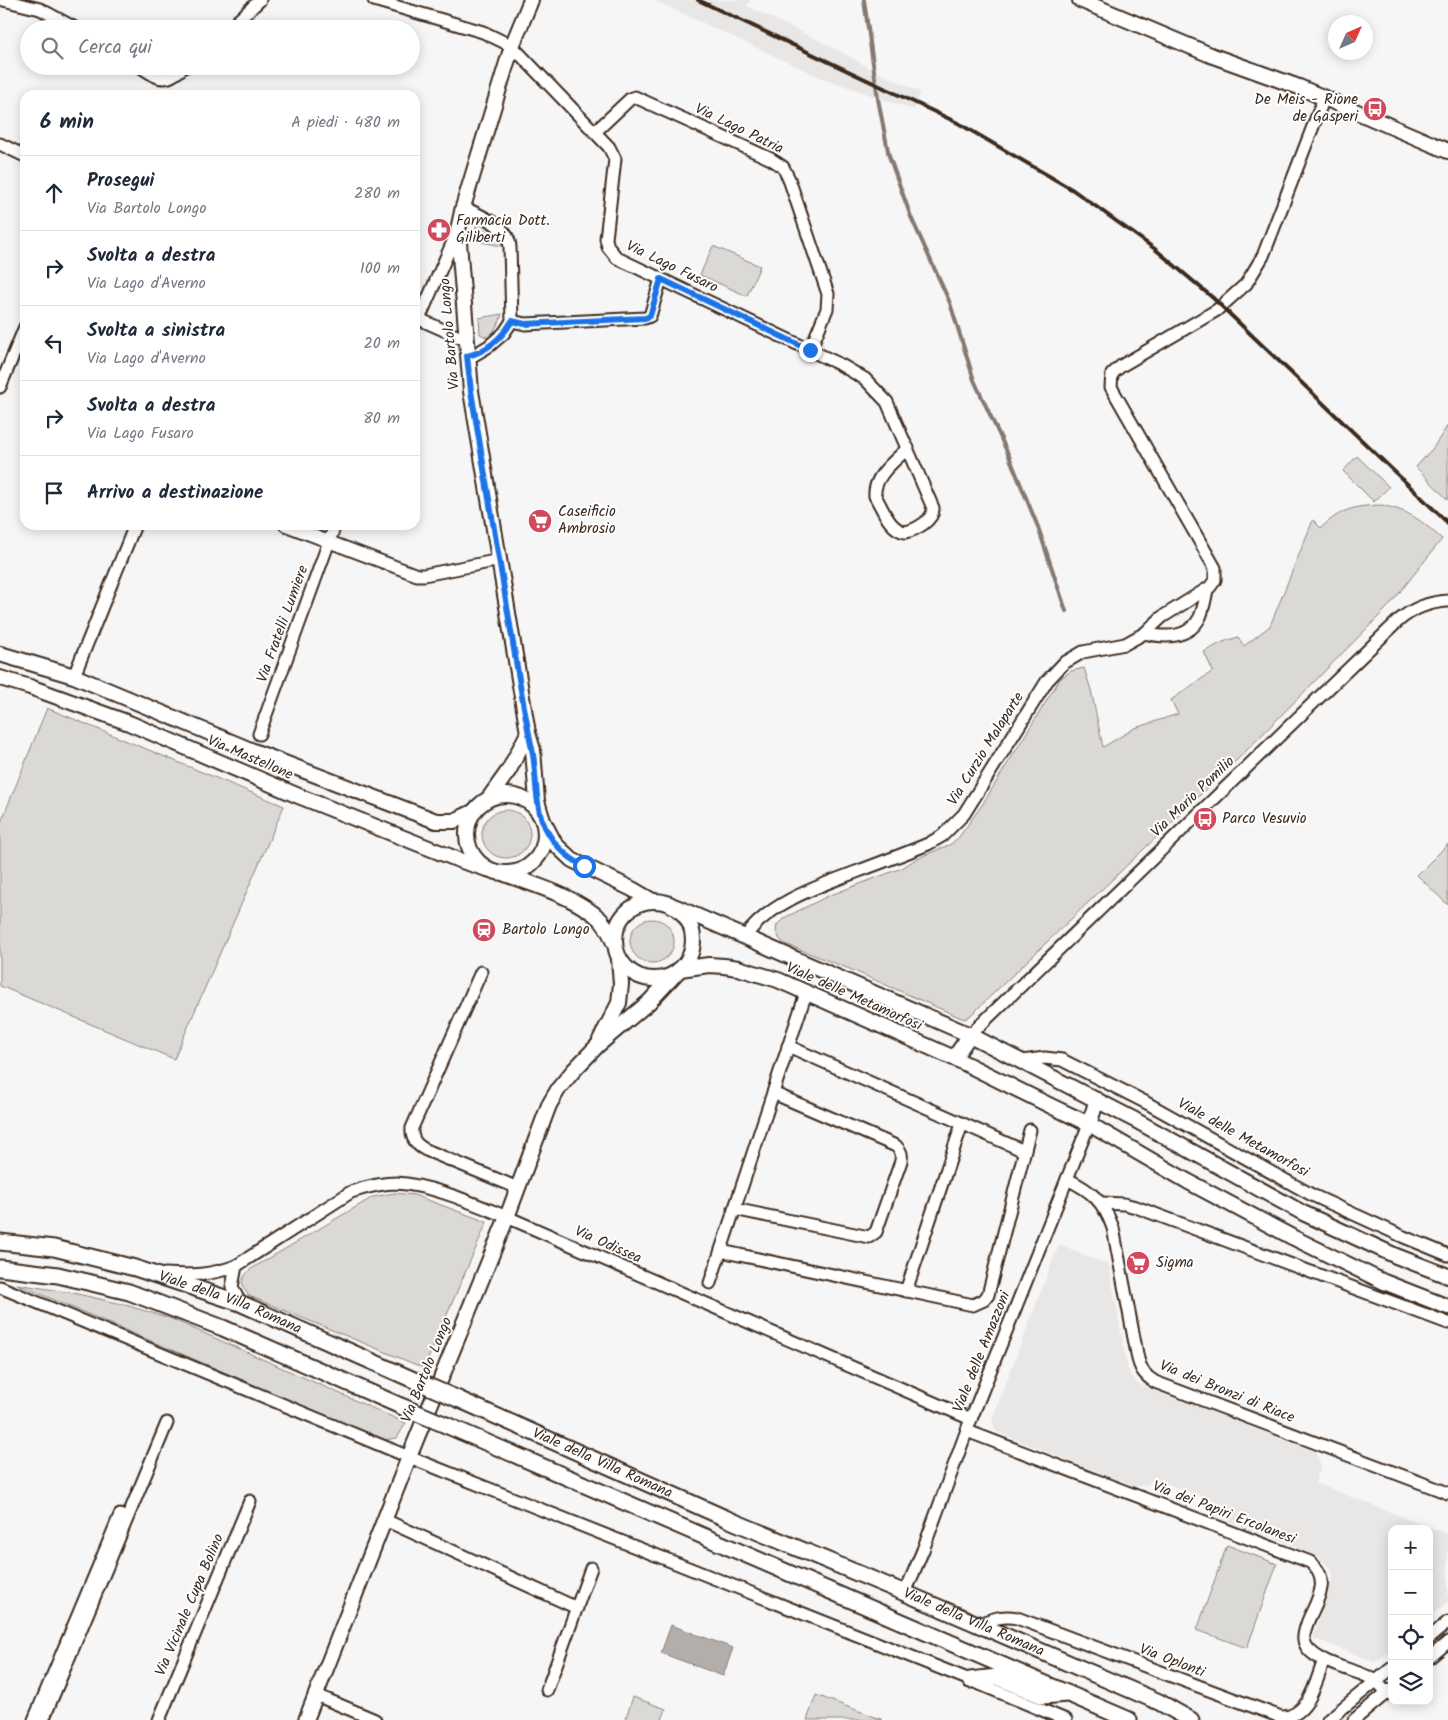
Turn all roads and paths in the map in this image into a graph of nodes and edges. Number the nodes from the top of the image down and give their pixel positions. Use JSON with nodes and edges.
{"nodes":[{"id":1,"x":3,"y":0,"type":"edge"},
{"id":2,"x":260,"y":0,"type":"edge"},
{"id":3,"x":374,"y":0,"type":"edge"},
{"id":4,"x":530,"y":0,"type":"edge"},
{"id":5,"x":1080,"y":0,"type":"edge"},
{"id":6,"x":60,"y":20,"type":"edge"},
{"id":7,"x":239,"y":20,"type":"edge"},
{"id":8,"x":512,"y":46,"type":"junction"},
{"id":9,"x":154,"y":75,"type":"edge"},
{"id":10,"x":172,"y":75,"type":"edge"},
{"id":11,"x":1324,"y":98,"type":"junction"},
{"id":12,"x":595,"y":132,"type":"junction"},
{"id":13,"x":0,"y":144,"type":"edge"},
{"id":14,"x":1448,"y":151,"type":"edge"},
{"id":15,"x":20,"y":154,"type":"edge"},
{"id":16,"x":463,"y":207,"type":"junction"},
{"id":17,"x":458,"y":230,"type":"junction"},
{"id":18,"x":661,"y":279,"type":"junction"},
{"id":19,"x":420,"y":313,"type":"edge"},
{"id":20,"x":420,"y":321,"type":"edge"},
{"id":21,"x":512,"y":321,"type":"junction"},
{"id":22,"x":20,"y":338,"type":"edge"},
{"id":23,"x":466,"y":340,"type":"junction"},
{"id":24,"x":810,"y":350,"type":"junction"},
{"id":25,"x":467,"y":356,"type":"junction"},
{"id":26,"x":0,"y":387,"type":"edge"},
{"id":27,"x":908,"y":448,"type":"junction"},
{"id":28,"x":133,"y":530,"type":"edge"},
{"id":29,"x":297,"y":530,"type":"edge"},
{"id":30,"x":333,"y":530,"type":"edge"},
{"id":31,"x":329,"y":543,"type":"junction"},
{"id":32,"x":500,"y":560,"type":"junction"},
{"id":33,"x":1207,"y":590,"type":"junction"},
{"id":34,"x":1448,"y":601,"type":"edge"},
{"id":35,"x":1144,"y":633,"type":"junction"},
{"id":36,"x":0,"y":654,"type":"edge"},
{"id":37,"x":74,"y":676,"type":"junction"},
{"id":38,"x":0,"y":678,"type":"edge"},
{"id":39,"x":528,"y":732,"type":"junction"},
{"id":40,"x":259,"y":734,"type":"dead end"},
{"id":41,"x":489,"y":798,"type":"junction"},
{"id":42,"x":473,"y":812,"type":"junction"},
{"id":43,"x":543,"y":821,"type":"junction"},
{"id":44,"x":487,"y":869,"type":"junction"},
{"id":45,"x":505,"y":873,"type":"junction"},
{"id":46,"x":651,"y":900,"type":"junction"},
{"id":47,"x":676,"y":907,"type":"junction"},
{"id":48,"x":745,"y":937,"type":"junction"},
{"id":49,"x":615,"y":944,"type":"junction"},
{"id":50,"x":619,"y":958,"type":"junction"},
{"id":51,"x":680,"y":969,"type":"junction"},
{"id":52,"x":481,"y":972,"type":"dead end"},
{"id":53,"x":806,"y":993,"type":"junction"},
{"id":54,"x":970,"y":1034,"type":"junction"},
{"id":55,"x":598,"y":1045,"type":"junction"},
{"id":56,"x":788,"y":1046,"type":"junction"},
{"id":57,"x":954,"y":1058,"type":"junction"},
{"id":58,"x":1022,"y":1061,"type":"junction"},
{"id":59,"x":773,"y":1092,"type":"junction"},
{"id":60,"x":1097,"y":1100,"type":"junction"},
{"id":61,"x":962,"y":1124,"type":"junction"},
{"id":62,"x":1089,"y":1124,"type":"junction"},
{"id":63,"x":1030,"y":1130,"type":"dead end"},
{"id":64,"x":1024,"y":1151,"type":"junction"},
{"id":65,"x":1067,"y":1179,"type":"junction"},
{"id":66,"x":518,"y":1188,"type":"junction"},
{"id":67,"x":1102,"y":1204,"type":"junction"},
{"id":68,"x":734,"y":1209,"type":"junction"},
{"id":69,"x":507,"y":1217,"type":"junction"},
{"id":70,"x":0,"y":1242,"type":"edge"},
{"id":71,"x":720,"y":1251,"type":"junction"},
{"id":72,"x":1448,"y":1255,"type":"edge"},
{"id":73,"x":236,"y":1266,"type":"junction"},
{"id":74,"x":0,"y":1268,"type":"edge"},
{"id":75,"x":152,"y":1274,"type":"junction"},
{"id":76,"x":1448,"y":1276,"type":"edge"},
{"id":77,"x":710,"y":1283,"type":"dead end"},
{"id":78,"x":0,"y":1287,"type":"edge"},
{"id":79,"x":906,"y":1291,"type":"junction"},
{"id":80,"x":240,"y":1303,"type":"junction"},
{"id":81,"x":1448,"y":1307,"type":"edge"},
{"id":82,"x":1448,"y":1324,"type":"edge"},
{"id":83,"x":971,"y":1419,"type":"junction"},
{"id":84,"x":167,"y":1423,"type":"dead end"},
{"id":85,"x":967,"y":1431,"type":"junction"},
{"id":86,"x":155,"y":1433,"type":"dead end"},
{"id":87,"x":409,"y":1457,"type":"junction"},
{"id":88,"x":1448,"y":1493,"type":"edge"},
{"id":89,"x":250,"y":1501,"type":"dead end"},
{"id":90,"x":384,"y":1520,"type":"junction"},
{"id":91,"x":591,"y":1568,"type":"dead end"},
{"id":92,"x":905,"y":1593,"type":"junction"},
{"id":93,"x":577,"y":1608,"type":"junction"},
{"id":94,"x":1448,"y":1622,"type":"edge"},
{"id":95,"x":979,"y":1624,"type":"junction"},
{"id":96,"x":1433,"y":1635,"type":"edge"},
{"id":97,"x":1448,"y":1642,"type":"edge"},
{"id":98,"x":1433,"y":1655,"type":"edge"},
{"id":99,"x":1324,"y":1660,"type":"junction"},
{"id":100,"x":1388,"y":1671,"type":"edge"},
{"id":101,"x":970,"y":1680,"type":"junction"},
{"id":102,"x":1376,"y":1681,"type":"junction"},
{"id":103,"x":547,"y":1690,"type":"dead end"},
{"id":104,"x":1388,"y":1690,"type":"edge"},
{"id":105,"x":1388,"y":1692,"type":"edge"},
{"id":106,"x":1071,"y":1694,"type":"junction"},
{"id":107,"x":316,"y":1695,"type":"junction"},
{"id":108,"x":1330,"y":1719,"type":"edge"},
{"id":109,"x":34,"y":1720,"type":"edge"},
{"id":110,"x":43,"y":1720,"type":"edge"},
{"id":111,"x":159,"y":1720,"type":"edge"},
{"id":112,"x":306,"y":1720,"type":"edge"},
{"id":113,"x":375,"y":1720,"type":"edge"},
{"id":114,"x":1066,"y":1720,"type":"edge"},
{"id":115,"x":1128,"y":1720,"type":"edge"},
{"id":116,"x":1191,"y":1720,"type":"edge"},
{"id":117,"x":1196,"y":1720,"type":"edge"},
{"id":118,"x":1354,"y":1720,"type":"edge"}],
"edges":[{"from":1,"to":6,"type":"street"},
{"from":2,"to":7,"type":"street"},
{"from":3,"to":8,"type":"street"},
{"from":4,"to":8,"type":"street","name":"Via Bartolo Longo"},
{"from":5,"to":11,"type":"street"},
{"from":8,"to":12,"type":"street","name":"Via Lago Fusaro"},
{"from":8,"to":16,"type":"street","name":"Via Bartolo Longo"},
{"from":9,"to":10,"type":"street"},
{"from":11,"to":14,"type":"street"},
{"from":11,"to":33,"type":"street"},
{"from":12,"to":18,"type":"street","name":"Via Lago Fusaro"},
{"from":12,"to":24,"type":"street","name":"Via Lago Patria"},
{"from":13,"to":15,"type":"street"},
{"from":16,"to":17,"type":"street","name":"Via Bartolo Longo"},
{"from":16,"to":21,"type":"street"},
{"from":17,"to":19,"type":"street"},
{"from":17,"to":23,"type":"street","name":"Via Bartolo Longo"},
{"from":18,"to":21,"type":"street"},
{"from":18,"to":24,"type":"street","name":"Via Lago Fusaro"},
{"from":20,"to":23,"type":"street"},
{"from":21,"to":25,"type":"street"},
{"from":22,"to":26,"type":"street"},
{"from":23,"to":25,"type":"street","name":"Via Bartolo Longo"},
{"from":24,"to":27,"type":"street","name":"Via Lago Fusaro"},
{"from":25,"to":32,"type":"street","name":"Via Bartolo Longo"},
{"from":27,"to":27,"type":"street","name":"Via Lago Fusaro"},
{"from":28,"to":37,"type":"street"},
{"from":29,"to":31,"type":"street"},
{"from":30,"to":31,"type":"street","name":"Via Fratelli Lumiere"},
{"from":31,"to":32,"type":"street"},
{"from":31,"to":40,"type":"street","name":"Via Fratelli Lumiere"},
{"from":32,"to":39,"type":"street","name":"Via Bartolo Longo"},
{"from":33,"to":35,"type":"street","name":"Via Curzio Malaparte"},
{"from":33,"to":35,"type":"street"},
{"from":34,"to":54,"type":"street","name":"Via Mario Pomilio"},
{"from":35,"to":48,"type":"street","name":"Via Curzio Malaparte"},
{"from":36,"to":37,"type":"street","name":"Via Mastellone"},
{"from":37,"to":42,"type":"street","name":"Via Mastellone"},
{"from":38,"to":44,"type":"street","name":"Via Mastellone"},
{"from":39,"to":41,"type":"street"},
{"from":39,"to":43,"type":"street","name":"Via Bartolo Longo"},
{"from":41,"to":42,"type":"street"},
{"from":41,"to":43,"type":"street"},
{"from":42,"to":44,"type":"street"},
{"from":43,"to":45,"type":"street"},
{"from":43,"to":46,"type":"street","name":"Via Bartolo Longo"},
{"from":44,"to":45,"type":"street"},
{"from":45,"to":49,"type":"street"},
{"from":46,"to":47,"type":"street"},
{"from":46,"to":49,"type":"street"},
{"from":47,"to":48,"type":"street","name":"Viale delle Metamorfosi"},
{"from":47,"to":51,"type":"street"},
{"from":48,"to":54,"type":"street","name":"Viale delle Metamorfosi"},
{"from":49,"to":50,"type":"street"},
{"from":50,"to":51,"type":"street"},
{"from":50,"to":55,"type":"street","name":"Via Bartolo Longo"},
{"from":51,"to":53,"type":"street","name":"Viale delle Metamorfosi"},
{"from":51,"to":55,"type":"street","name":"Via Bartolo Longo"},
{"from":52,"to":66,"type":"street"},
{"from":53,"to":56,"type":"street"},
{"from":53,"to":57,"type":"street","name":"Viale delle Metamorfosi"},
{"from":54,"to":57,"type":"street"},
{"from":54,"to":58,"type":"street","name":"Viale delle Metamorfosi"},
{"from":55,"to":66,"type":"street","name":"Via Bartolo Longo"},
{"from":56,"to":59,"type":"street"},
{"from":56,"to":61,"type":"street"},
{"from":57,"to":62,"type":"street","name":"Viale delle Metamorfosi"},
{"from":58,"to":60,"type":"street","name":"Viale delle Metamorfosi"},
{"from":58,"to":72,"type":"street","name":"Viale delle Metamorfosi"},
{"from":59,"to":68,"type":"street"},
{"from":59,"to":68,"type":"street"},
{"from":60,"to":62,"type":"street"},
{"from":60,"to":76,"type":"street","name":"Viale delle Metamorfosi"},
{"from":61,"to":64,"type":"street"},
{"from":61,"to":79,"type":"street"},
{"from":62,"to":65,"type":"street","name":"Viale delle Amazzoni"},
{"from":62,"to":81,"type":"street","name":"Viale delle Metamorfosi"},
{"from":63,"to":64,"type":"street"},
{"from":64,"to":79,"type":"street"},
{"from":65,"to":67,"type":"street","name":"Via dei Bronzi di Riace"},
{"from":65,"to":83,"type":"street","name":"Viale delle Amazzoni"},
{"from":66,"to":69,"type":"street","name":"Via Bartolo Longo"},
{"from":67,"to":82,"type":"street"},
{"from":67,"to":88,"type":"street","name":"Via dei Bronzi di Riace"},
{"from":68,"to":71,"type":"street"},
{"from":69,"to":73,"type":"street","name":"Via Odissea"},
{"from":69,"to":83,"type":"street","name":"Via Odissea"},
{"from":69,"to":87,"type":"street","name":"Via Bartolo Longo"},
{"from":70,"to":75,"type":"main road","name":"Viale della Villa Romana"},
{"from":71,"to":77,"type":"street"},
{"from":71,"to":79,"type":"street"},
{"from":73,"to":75,"type":"street","name":"Via Odissea"},
{"from":73,"to":80,"type":"street"},
{"from":74,"to":106,"type":"main road","name":"Viale della Villa Romana","bridge":true},
{"from":75,"to":80,"type":"main road","name":"Viale della Villa Romana"},
{"from":78,"to":87,"type":"street"},
{"from":80,"to":92,"type":"main road","name":"Viale della Villa Romana","bridge":true},
{"from":83,"to":85,"type":"street","name":"Viale delle Amazzoni"},
{"from":84,"to":110,"type":"street"},
{"from":85,"to":92,"type":"street","name":"Viale delle Amazzoni"},
{"from":85,"to":99,"type":"street","name":"Via dei Papiri Ercolanesi"},
{"from":86,"to":109,"type":"street"},
{"from":87,"to":90,"type":"street","name":"Via Bartolo Longo"},
{"from":87,"to":101,"type":"street"},
{"from":89,"to":111,"type":"street","name":"Via Vicinale Cupa Bolino"},
{"from":90,"to":93,"type":"street"},
{"from":90,"to":107,"type":"street","name":"Via Bartolo Longo"},
{"from":91,"to":93,"type":"street"},
{"from":92,"to":95,"type":"main road","name":"Viale della Villa Romana"},
{"from":93,"to":103,"type":"street"},
{"from":94,"to":96,"type":"street"},
{"from":95,"to":99,"type":"street","name":"Via Oplonti"},
{"from":95,"to":116,"type":"main road","name":"Viale della Villa Romana"},
{"from":97,"to":98,"type":"street"},
{"from":99,"to":102,"type":"street","name":"Via dei Papiri Ercolanesi"},
{"from":100,"to":102,"type":"street"},
{"from":101,"to":106,"type":"main road"},
{"from":101,"to":114,"type":"street"},
{"from":102,"to":104,"type":"street"},
{"from":102,"to":108,"type":"street"},
{"from":105,"to":118,"type":"street"},
{"from":106,"to":115,"type":"main road","name":"Viale della Villa Romana"},
{"from":107,"to":112,"type":"street","name":"Via Bartolo Longo"},
{"from":107,"to":113,"type":"street"},
{"from":116,"to":117,"type":"street"}]}
